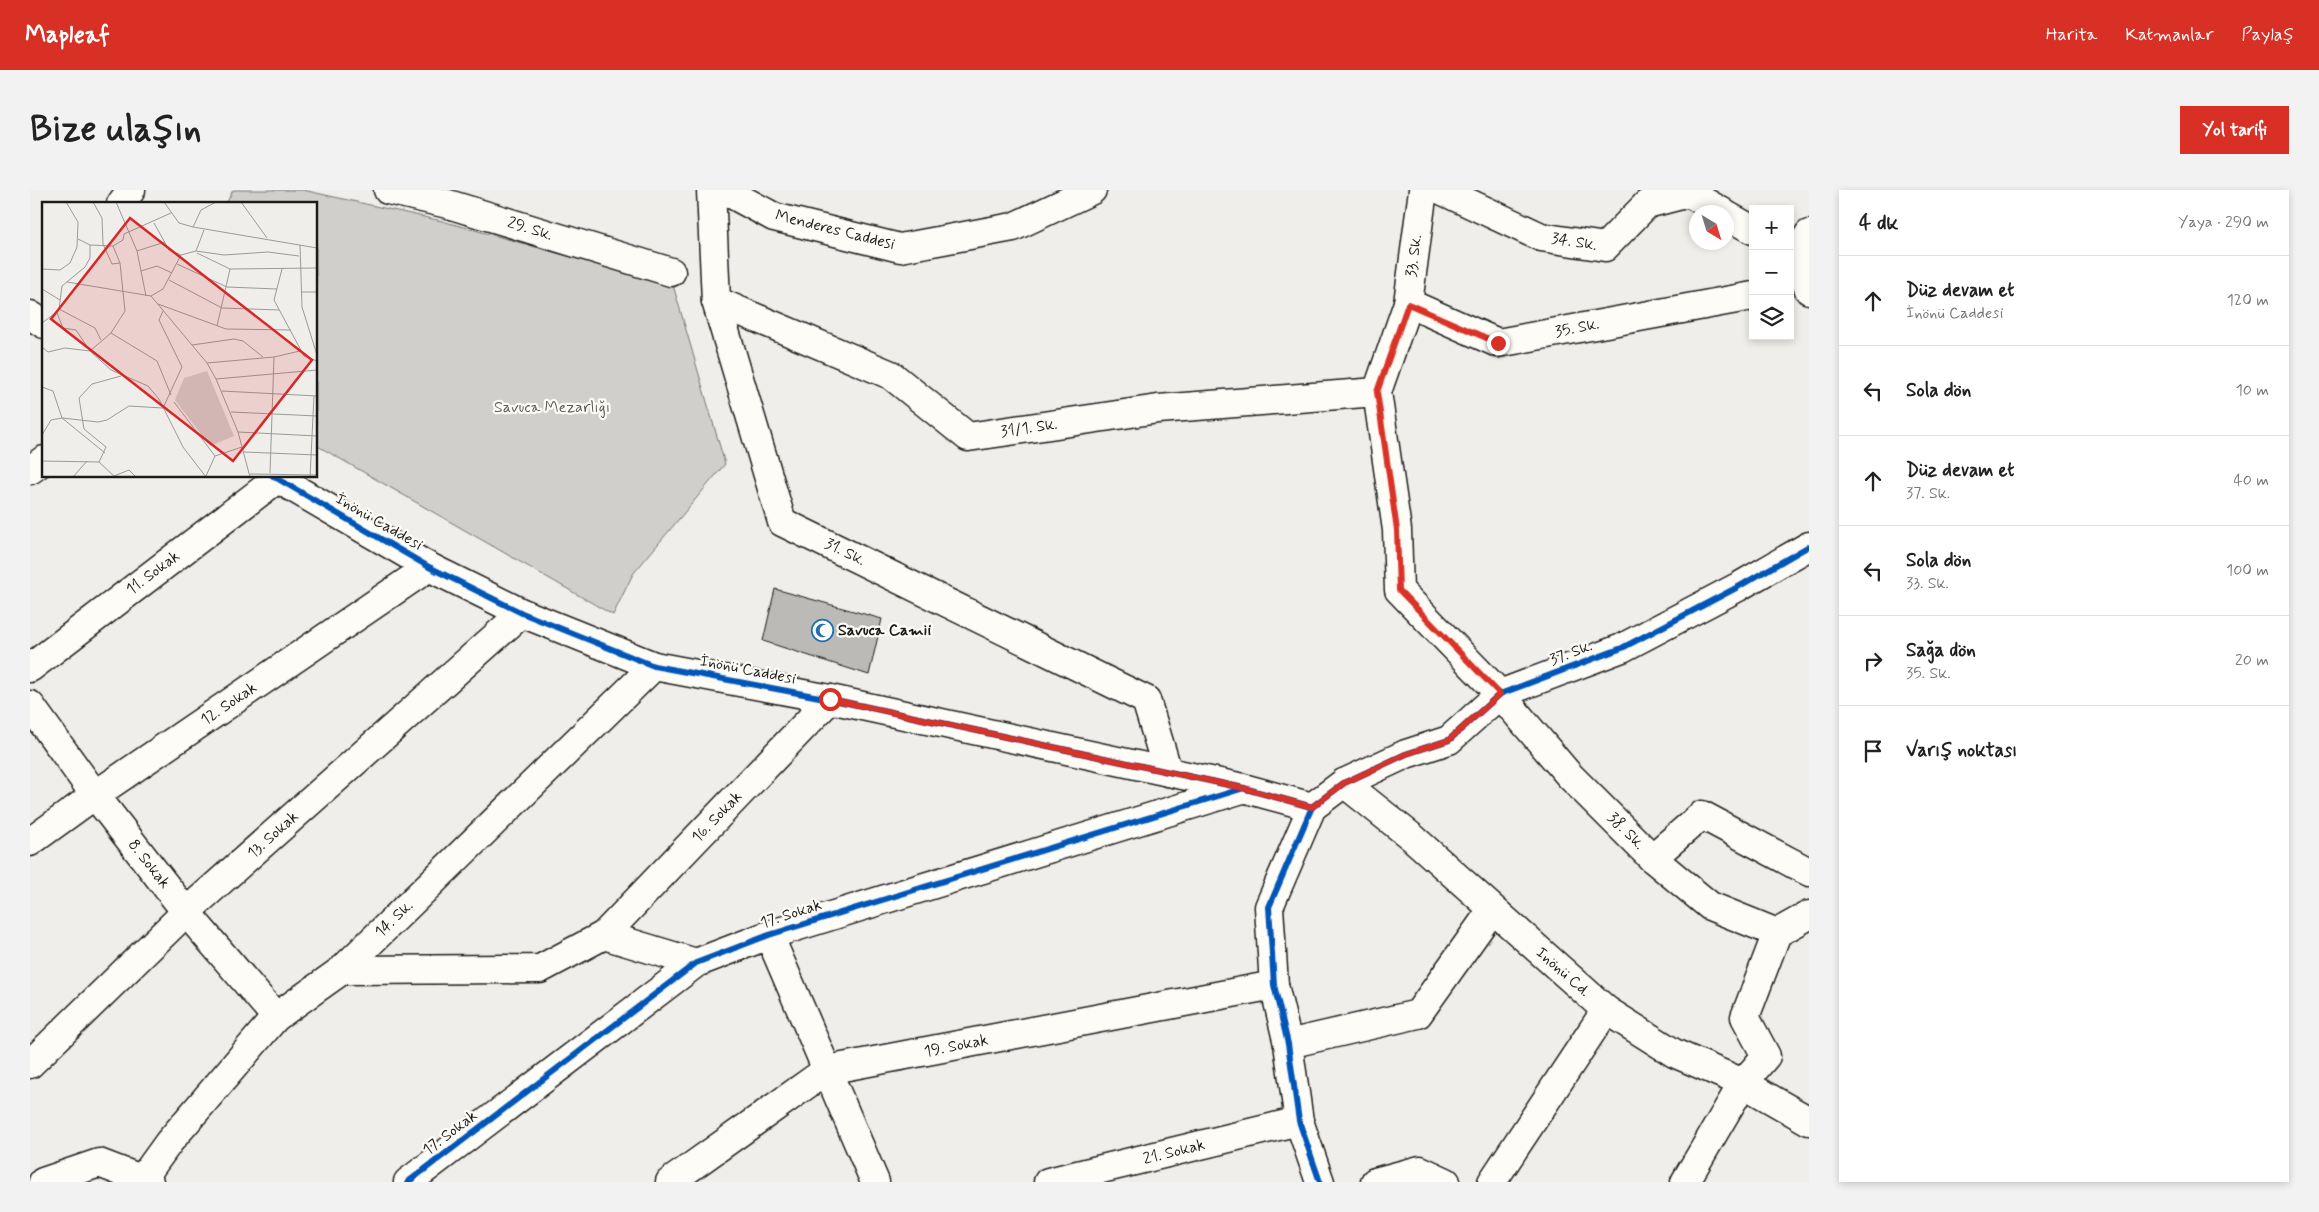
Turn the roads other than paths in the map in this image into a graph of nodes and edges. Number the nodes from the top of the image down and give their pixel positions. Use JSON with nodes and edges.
{"nodes":[{"id":1,"x":130,"y":190,"type":"edge"},
{"id":2,"x":388,"y":190,"type":"edge"},
{"id":3,"x":711,"y":190,"type":"edge"},
{"id":4,"x":724,"y":190,"type":"edge"},
{"id":5,"x":1092,"y":190,"type":"edge"},
{"id":6,"x":1423,"y":190,"type":"edge"},
{"id":7,"x":1441,"y":190,"type":"edge"},
{"id":8,"x":123,"y":202,"type":"edge"},
{"id":9,"x":1710,"y":205,"type":"edge"},
{"id":10,"x":1734,"y":219,"type":"edge"},
{"id":11,"x":1749,"y":228,"type":"edge"},
{"id":12,"x":1798,"y":247,"type":"edge"},
{"id":13,"x":671,"y":272,"type":"dead end"},
{"id":14,"x":1802,"y":288,"type":"edge"},
{"id":15,"x":1749,"y":297,"type":"edge"},
{"id":16,"x":716,"y":301,"type":"junction"},
{"id":17,"x":1408,"y":304,"type":"junction"},
{"id":18,"x":30,"y":315,"type":"edge"},
{"id":19,"x":42,"y":322,"type":"edge"},
{"id":20,"x":1377,"y":392,"type":"junction"},
{"id":21,"x":42,"y":461,"type":"edge"},
{"id":22,"x":30,"y":470,"type":"edge"},
{"id":23,"x":274,"y":478,"type":"edge"},
{"id":24,"x":277,"y":478,"type":"edge"},
{"id":25,"x":1809,"y":546,"type":"edge"},
{"id":26,"x":429,"y":567,"type":"junction"},
{"id":27,"x":522,"y":613,"type":"junction"},
{"id":28,"x":654,"y":666,"type":"junction"},
{"id":29,"x":30,"y":668,"type":"edge"},
{"id":30,"x":1500,"y":694,"type":"junction"},
{"id":31,"x":830,"y":699,"type":"junction"},
{"id":32,"x":30,"y":705,"type":"edge"},
{"id":33,"x":1168,"y":772,"type":"junction"},
{"id":34,"x":1344,"y":783,"type":"junction"},
{"id":35,"x":1243,"y":788,"type":"junction"},
{"id":36,"x":96,"y":795,"type":"junction"},
{"id":37,"x":1312,"y":807,"type":"junction"},
{"id":38,"x":30,"y":842,"type":"edge"},
{"id":39,"x":1652,"y":858,"type":"junction"},
{"id":40,"x":1809,"y":872,"type":"edge"},
{"id":41,"x":1492,"y":910,"type":"junction"},
{"id":42,"x":186,"y":912,"type":"junction"},
{"id":43,"x":1809,"y":915,"type":"edge"},
{"id":44,"x":1777,"y":933,"type":"junction"},
{"id":45,"x":604,"y":935,"type":"junction"},
{"id":46,"x":769,"y":935,"type":"junction"},
{"id":47,"x":696,"y":963,"type":"junction"},
{"id":48,"x":342,"y":970,"type":"junction"},
{"id":49,"x":1274,"y":985,"type":"junction"},
{"id":50,"x":1606,"y":1010,"type":"junction"},
{"id":51,"x":276,"y":1017,"type":"junction"},
{"id":52,"x":1288,"y":1044,"type":"junction"},
{"id":53,"x":30,"y":1064,"type":"edge"},
{"id":54,"x":827,"y":1070,"type":"junction"},
{"id":55,"x":1743,"y":1083,"type":"junction"},
{"id":56,"x":1300,"y":1121,"type":"junction"},
{"id":57,"x":1809,"y":1121,"type":"edge"},
{"id":58,"x":146,"y":1180,"type":"edge"},
{"id":59,"x":43,"y":1182,"type":"edge"},
{"id":60,"x":408,"y":1182,"type":"edge"},
{"id":61,"x":670,"y":1182,"type":"edge"},
{"id":62,"x":875,"y":1182,"type":"edge"},
{"id":63,"x":1048,"y":1182,"type":"edge"},
{"id":64,"x":1320,"y":1182,"type":"edge"},
{"id":65,"x":1375,"y":1182,"type":"edge"},
{"id":66,"x":1446,"y":1182,"type":"edge"},
{"id":67,"x":1492,"y":1182,"type":"edge"},
{"id":68,"x":1685,"y":1182,"type":"edge"}],
"edges":[{"from":1,"to":8,"type":"street"},
{"from":2,"to":13,"type":"street","name":"29. Sk."},
{"from":3,"to":16,"type":"street","name":"31. Sk."},
{"from":4,"to":5,"type":"street","name":"Menderes Caddesi"},
{"from":6,"to":17,"type":"street","name":"33. Sk."},
{"from":7,"to":9,"type":"street","name":"34. Sk."},
{"from":10,"to":11,"type":"street"},
{"from":12,"to":14,"type":"street"},
{"from":15,"to":17,"type":"street","name":"35. Sk."},
{"from":16,"to":20,"type":"street","name":"31/1. Sk."},
{"from":16,"to":33,"type":"street","name":"31. Sk."},
{"from":17,"to":20,"type":"street","name":"33. Sk."},
{"from":18,"to":19,"type":"street"},
{"from":20,"to":30,"type":"street","name":"33. Sk."},
{"from":21,"to":22,"type":"street"},
{"from":23,"to":29,"type":"street","name":"11. Sokak"},
{"from":24,"to":26,"type":"street","name":"İnönü Caddesi"},
{"from":25,"to":30,"type":"street","name":"37. Sk."},
{"from":26,"to":27,"type":"street","name":"İnönü Caddesi"},
{"from":26,"to":36,"type":"street","name":"12. Sokak"},
{"from":27,"to":28,"type":"street","name":"İnönü Caddesi"},
{"from":27,"to":42,"type":"street","name":"13. Sokak"},
{"from":28,"to":31,"type":"street","name":"İnönü Caddesi"},
{"from":28,"to":48,"type":"street","name":"14. Sk."},
{"from":30,"to":34,"type":"street","name":"37. Sk."},
{"from":30,"to":39,"type":"street","name":"38. Sk."},
{"from":31,"to":33,"type":"street","name":"İnönü Caddesi"},
{"from":31,"to":45,"type":"street","name":"16. Sokak"},
{"from":32,"to":36,"type":"street","name":"8. Sokak"},
{"from":33,"to":35,"type":"street","name":"İnönü Caddesi"},
{"from":34,"to":37,"type":"street","name":"37. Sk."},
{"from":34,"to":41,"type":"street","name":"Inönü Cd."},
{"from":35,"to":37,"type":"street","name":"İnönü Caddesi"},
{"from":35,"to":46,"type":"street","name":"17. Sokak"},
{"from":36,"to":38,"type":"street","name":"12. Sokak"},
{"from":36,"to":42,"type":"street","name":"8. Sokak"},
{"from":37,"to":49,"type":"street"},
{"from":39,"to":40,"type":"street"},
{"from":39,"to":44,"type":"street","name":"38. Sk."},
{"from":41,"to":50,"type":"street","name":"Inönü Cd."},
{"from":41,"to":52,"type":"street"},
{"from":42,"to":51,"type":"street","name":"8. Sokak"},
{"from":42,"to":53,"type":"street","name":"13. Sokak"},
{"from":43,"to":44,"type":"street"},
{"from":44,"to":55,"type":"street"},
{"from":45,"to":47,"type":"street"},
{"from":45,"to":48,"type":"street","name":"16. Sokak"},
{"from":46,"to":47,"type":"street","name":"17. Sokak"},
{"from":46,"to":54,"type":"street"},
{"from":47,"to":60,"type":"street","name":"17. Sokak"},
{"from":48,"to":51,"type":"street","name":"14. Sk."},
{"from":49,"to":52,"type":"street"},
{"from":49,"to":54,"type":"street","name":"19. Sokak"},
{"from":50,"to":55,"type":"street","name":"Inönü Cd."},
{"from":50,"to":67,"type":"street"},
{"from":51,"to":58,"type":"street","name":"14. Sk."},
{"from":52,"to":56,"type":"street"},
{"from":54,"to":61,"type":"street","name":"19. Sokak"},
{"from":54,"to":62,"type":"street"},
{"from":55,"to":57,"type":"street","name":"Inönü Cd."},
{"from":55,"to":68,"type":"street"},
{"from":56,"to":63,"type":"street","name":"21. Sokak"},
{"from":56,"to":64,"type":"street"},
{"from":58,"to":59,"type":"street"},
{"from":65,"to":66,"type":"street"}]}
